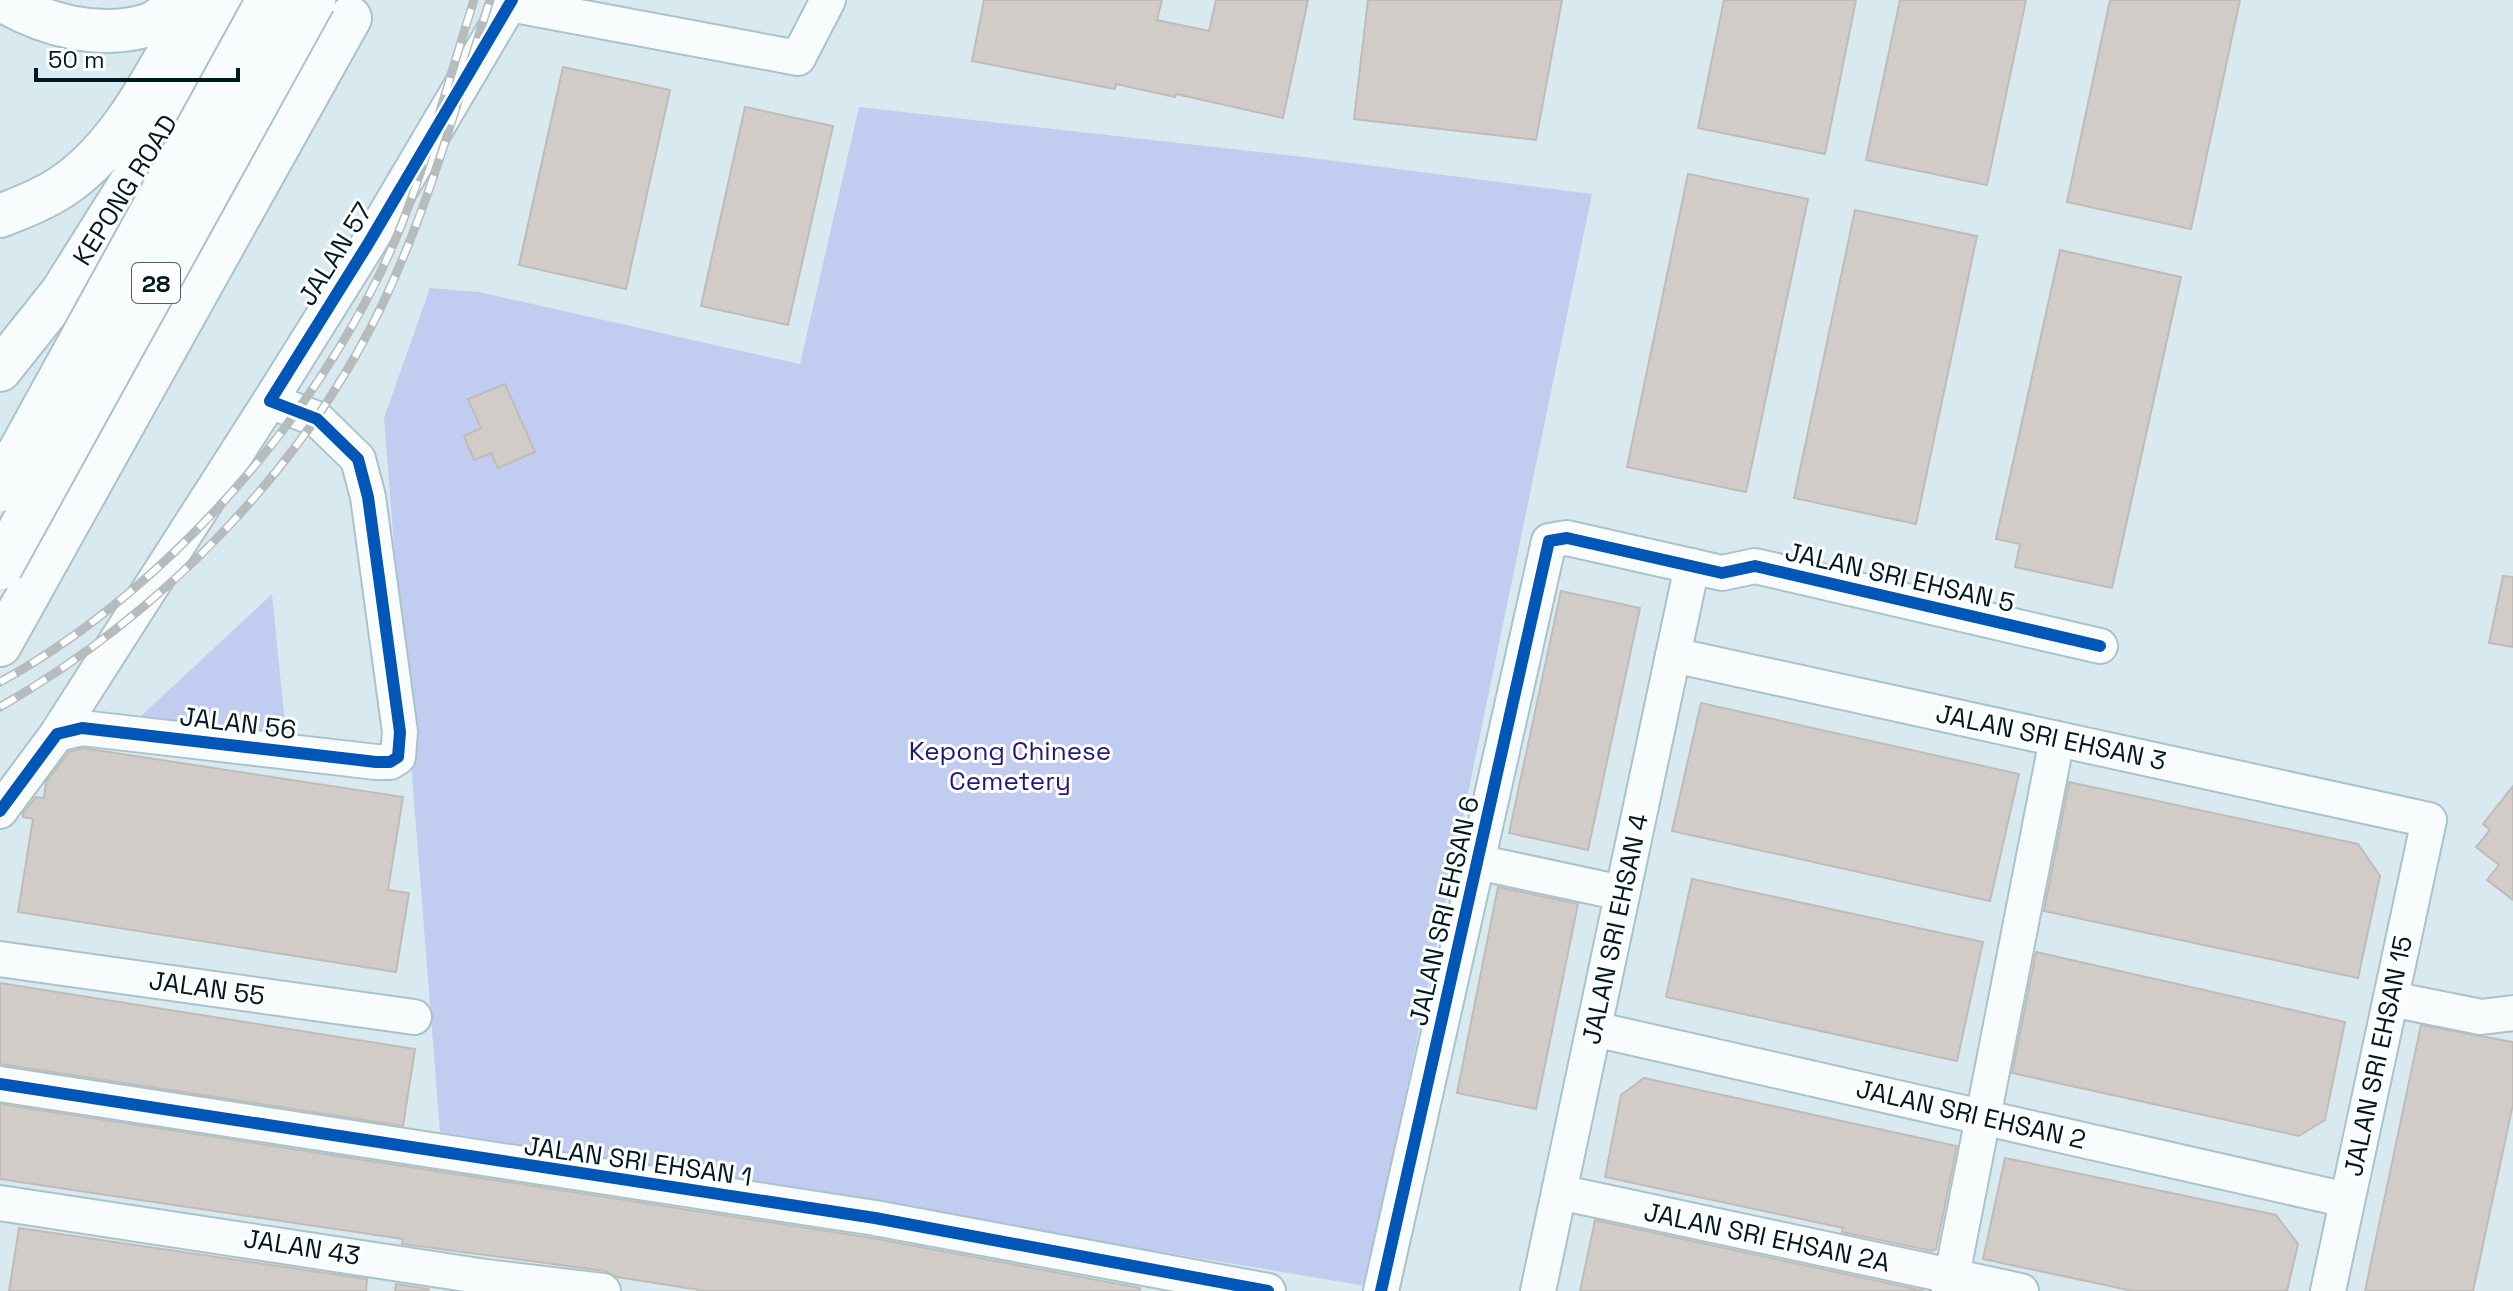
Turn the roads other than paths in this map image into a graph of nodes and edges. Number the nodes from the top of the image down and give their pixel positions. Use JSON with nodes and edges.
{"nodes":[{"id":1,"x":2,"y":0,"type":"edge"},
{"id":2,"x":184,"y":0,"type":"edge"},
{"id":3,"x":199,"y":0,"type":"edge"},
{"id":4,"x":236,"y":0,"type":"edge"},
{"id":5,"x":269,"y":0,"type":"edge"},
{"id":6,"x":828,"y":0,"type":"edge"},
{"id":7,"x":511,"y":2,"type":"edge"},
{"id":8,"x":341,"y":6,"type":"edge"},
{"id":9,"x":0,"y":216,"type":"edge"},
{"id":10,"x":0,"y":370,"type":"edge"},
{"id":11,"x":270,"y":401,"type":"junction"},
{"id":12,"x":0,"y":439,"type":"edge"},
{"id":13,"x":0,"y":489,"type":"edge"},
{"id":14,"x":1549,"y":541,"type":"joint"},
{"id":15,"x":1692,"y":566,"type":"junction"},
{"id":16,"x":0,"y":567,"type":"edge"},
{"id":17,"x":12,"y":612,"type":"edge"},
{"id":18,"x":0,"y":645,"type":"edge"},
{"id":19,"x":2100,"y":646,"type":"dead end"},
{"id":20,"x":1673,"y":655,"type":"junction"},
{"id":21,"x":57,"y":734,"type":"junction"},
{"id":22,"x":2057,"y":739,"type":"junction"},
{"id":23,"x":0,"y":811,"type":"edge"},
{"id":24,"x":2429,"y":820,"type":"joint"},
{"id":25,"x":1477,"y":862,"type":"junction"},
{"id":26,"x":1622,"y":893,"type":"junction"},
{"id":27,"x":0,"y":959,"type":"edge"},
{"id":28,"x":2392,"y":991,"type":"junction"},
{"id":29,"x":2513,"y":1013,"type":"edge"},
{"id":30,"x":414,"y":1017,"type":"dead end"},
{"id":31,"x":1594,"y":1029,"type":"junction"},
{"id":32,"x":0,"y":1084,"type":"edge"},
{"id":33,"x":1984,"y":1116,"type":"junction"},
{"id":34,"x":1559,"y":1192,"type":"junction"},
{"id":35,"x":2347,"y":1200,"type":"junction"},
{"id":36,"x":0,"y":1203,"type":"edge"},
{"id":37,"x":485,"y":1284,"type":"edge"},
{"id":38,"x":1951,"y":1284,"type":"edge"},
{"id":39,"x":603,"y":1291,"type":"edge"},
{"id":40,"x":1268,"y":1291,"type":"edge"},
{"id":41,"x":1381,"y":1291,"type":"edge"},
{"id":42,"x":1538,"y":1291,"type":"edge"},
{"id":43,"x":2021,"y":1291,"type":"edge"},
{"id":44,"x":2328,"y":1291,"type":"edge"}],
"edges":[{"from":1,"to":2,"type":"main road"},
{"from":3,"to":9,"type":"main road"},
{"from":4,"to":10,"type":"main road","name":"KEPONG ROAD"},
{"from":5,"to":13,"type":"highway","number":"28","bridge":true},
{"from":6,"to":7,"type":"street"},
{"from":7,"to":11,"type":"street","name":"JALAN 57"},
{"from":8,"to":12,"type":"main road","bridge":true},
{"from":8,"to":16,"type":"highway","number":"28","bridge":true},
{"from":8,"to":17,"type":"main road"},
{"from":11,"to":21,"type":"street","name":"JALAN 57"},
{"from":11,"to":21,"type":"street","name":"JALAN 56"},
{"from":14,"to":15,"type":"street","name":"JALAN SRI EHSAN 5"},
{"from":14,"to":25,"type":"street","name":"JALAN SRI EHSAN 6"},
{"from":15,"to":19,"type":"street","name":"JALAN SRI EHSAN 5"},
{"from":15,"to":20,"type":"street","name":"JALAN SRI EHSAN 4"},
{"from":17,"to":18,"type":"main road"},
{"from":20,"to":22,"type":"street","name":"JALAN SRI EHSAN 3"},
{"from":20,"to":26,"type":"street","name":"JALAN SRI EHSAN 4"},
{"from":21,"to":23,"type":"street"},
{"from":22,"to":24,"type":"street","name":"JALAN SRI EHSAN 3"},
{"from":22,"to":33,"type":"street"},
{"from":24,"to":28,"type":"street","name":"JALAN SRI EHSAN 15"},
{"from":25,"to":26,"type":"street"},
{"from":25,"to":41,"type":"street","name":"JALAN SRI EHSAN 6"},
{"from":26,"to":31,"type":"street","name":"JALAN SRI EHSAN 4"},
{"from":27,"to":30,"type":"street","name":"JALAN 55"},
{"from":28,"to":29,"type":"street"},
{"from":28,"to":35,"type":"street","name":"JALAN SRI EHSAN 15"},
{"from":31,"to":33,"type":"street","name":"JALAN SRI EHSAN 2"},
{"from":31,"to":34,"type":"street","name":"JALAN SRI EHSAN 4"},
{"from":32,"to":40,"type":"street","name":"JALAN SRI EHSAN 1"},
{"from":33,"to":35,"type":"street","name":"JALAN SRI EHSAN 2"},
{"from":33,"to":38,"type":"street"},
{"from":34,"to":38,"type":"street","name":"JALAN SRI EHSAN 2A"},
{"from":34,"to":42,"type":"street","name":"JALAN SRI EHSAN 4"},
{"from":35,"to":44,"type":"street","name":"JALAN SRI EHSAN 15"},
{"from":36,"to":37,"type":"street","name":"JALAN 43"},
{"from":37,"to":39,"type":"street","name":"JALAN 43"},
{"from":38,"to":43,"type":"street","name":"JALAN SRI EHSAN 2A"}]}
